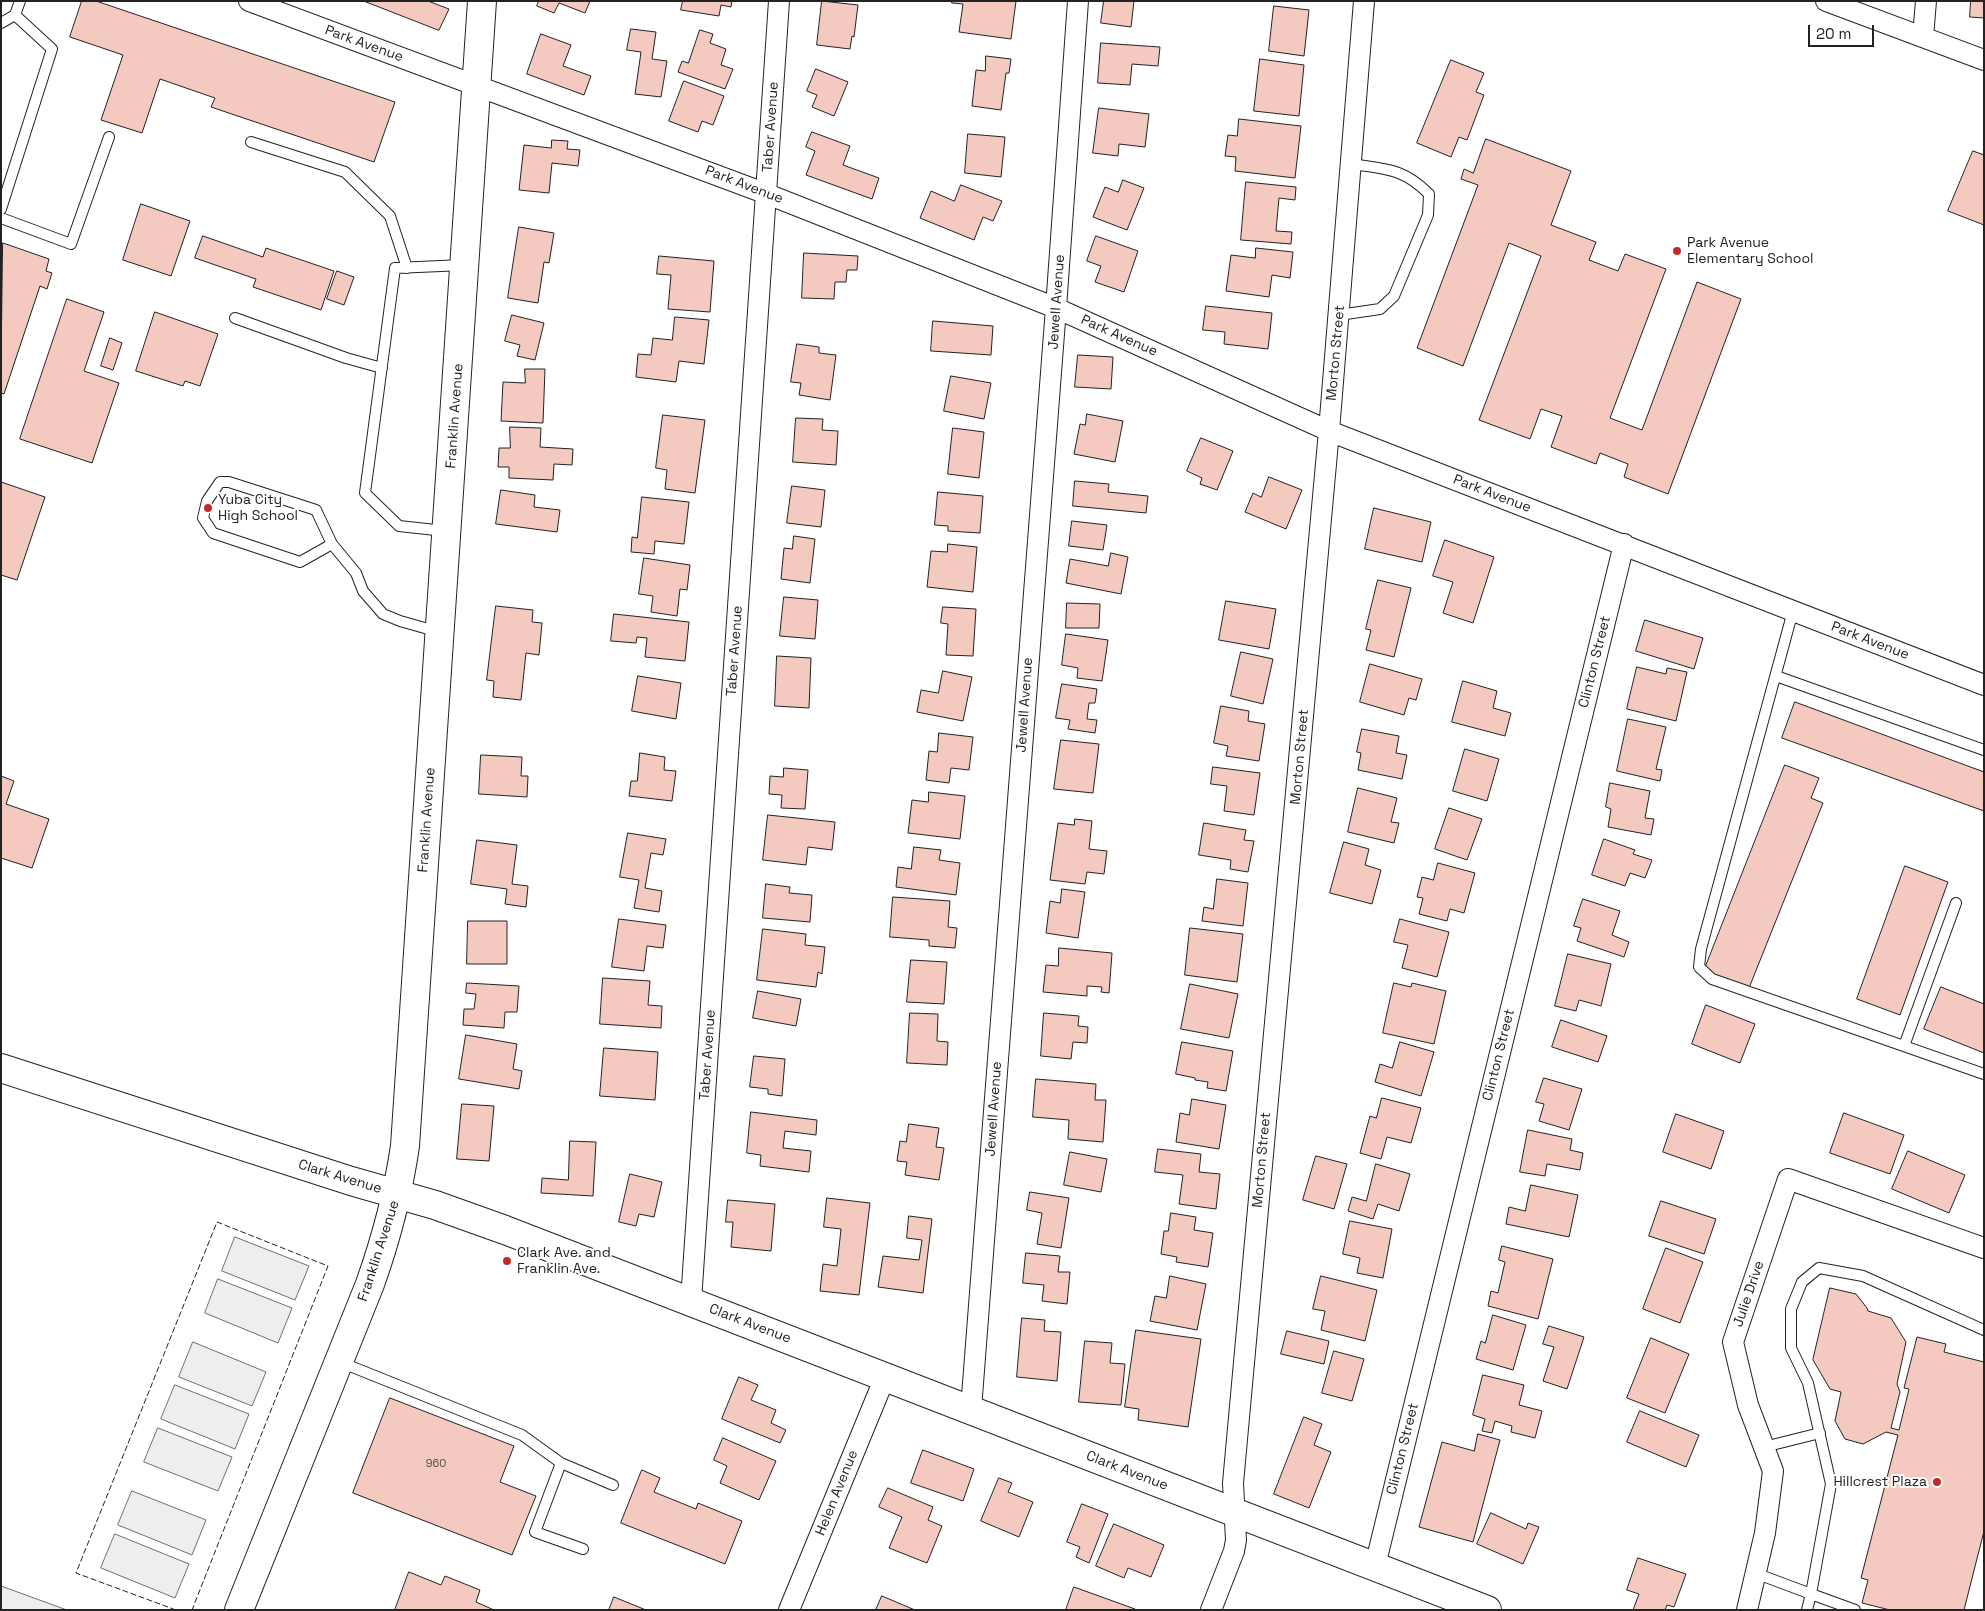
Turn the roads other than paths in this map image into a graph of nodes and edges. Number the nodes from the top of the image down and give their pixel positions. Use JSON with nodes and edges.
{"nodes":[{"id":1,"x":20,"y":1,"type":"edge"},
{"id":2,"x":250,"y":1,"type":"edge"},
{"id":3,"x":482,"y":1,"type":"edge"},
{"id":4,"x":780,"y":1,"type":"edge"},
{"id":5,"x":1078,"y":1,"type":"edge"},
{"id":6,"x":1364,"y":1,"type":"edge"},
{"id":7,"x":1826,"y":1,"type":"edge"},
{"id":8,"x":1926,"y":1,"type":"edge"},
{"id":9,"x":15,"y":15,"type":"junction"},
{"id":10,"x":1,"y":23,"type":"edge"},
{"id":11,"x":1923,"y":38,"type":"junction"},
{"id":12,"x":1984,"y":60,"type":"edge"},
{"id":13,"x":477,"y":86,"type":"junction"},
{"id":14,"x":109,"y":137,"type":"dead end"},
{"id":15,"x":251,"y":142,"type":"dead end"},
{"id":16,"x":1351,"y":164,"type":"junction"},
{"id":17,"x":767,"y":194,"type":"junction"},
{"id":18,"x":1,"y":209,"type":"edge"},
{"id":19,"x":1,"y":218,"type":"edge"},
{"id":20,"x":465,"y":265,"type":"junction"},
{"id":21,"x":407,"y":268,"type":"junction"},
{"id":22,"x":1056,"y":308,"type":"junction"},
{"id":23,"x":1339,"y":314,"type":"junction"},
{"id":24,"x":235,"y":318,"type":"dead end"},
{"id":25,"x":382,"y":368,"type":"junction"},
{"id":26,"x":1330,"y":431,"type":"junction"},
{"id":27,"x":447,"y":531,"type":"junction"},
{"id":28,"x":332,"y":544,"type":"junction"},
{"id":29,"x":1624,"y":544,"type":"junction"},
{"id":30,"x":1794,"y":611,"type":"junction"},
{"id":31,"x":440,"y":632,"type":"junction"},
{"id":32,"x":1776,"y":676,"type":"junction"},
{"id":33,"x":1984,"y":685,"type":"edge"},
{"id":34,"x":1984,"y":750,"type":"edge"},
{"id":35,"x":1956,"y":903,"type":"dead end"},
{"id":36,"x":1904,"y":1046,"type":"junction"},
{"id":37,"x":1,"y":1068,"type":"edge"},
{"id":38,"x":1984,"y":1074,"type":"edge"},
{"id":39,"x":397,"y":1194,"type":"junction"},
{"id":40,"x":1984,"y":1248,"type":"edge"},
{"id":41,"x":691,"y":1301,"type":"junction"},
{"id":42,"x":1984,"y":1330,"type":"edge"},
{"id":43,"x":339,"y":1362,"type":"junction"},
{"id":44,"x":885,"y":1377,"type":"junction"},
{"id":45,"x":970,"y":1410,"type":"junction"},
{"id":46,"x":1820,"y":1433,"type":"junction"},
{"id":47,"x":1764,"y":1447,"type":"junction"},
{"id":48,"x":562,"y":1463,"type":"junction"},
{"id":49,"x":613,"y":1485,"type":"dead end"},
{"id":50,"x":1234,"y":1512,"type":"junction"},
{"id":51,"x":583,"y":1549,"type":"dead end"},
{"id":52,"x":1374,"y":1566,"type":"junction"},
{"id":53,"x":1756,"y":1573,"type":"junction"},
{"id":54,"x":1811,"y":1594,"type":"junction"},
{"id":55,"x":239,"y":1610,"type":"edge"},
{"id":56,"x":789,"y":1610,"type":"edge"},
{"id":57,"x":1211,"y":1610,"type":"edge"},
{"id":58,"x":1487,"y":1610,"type":"edge"},
{"id":59,"x":1747,"y":1610,"type":"edge"},
{"id":60,"x":1808,"y":1610,"type":"edge"},
{"id":61,"x":1855,"y":1610,"type":"edge"}],
"edges":[{"from":1,"to":9,"type":"lane"},
{"from":2,"to":13,"type":"street","name":"Park Avenue"},
{"from":3,"to":13,"type":"street","name":"Franklin Avenue"},
{"from":4,"to":17,"type":"street","name":"Taber Avenue"},
{"from":5,"to":22,"type":"street","name":"Jewell Avenue"},
{"from":6,"to":16,"type":"street","name":"Morton Street"},
{"from":7,"to":11,"type":"street"},
{"from":8,"to":11,"type":"street"},
{"from":9,"to":10,"type":"lane"},
{"from":9,"to":18,"type":"lane"},
{"from":11,"to":12,"type":"street"},
{"from":13,"to":17,"type":"street","name":"Park Avenue"},
{"from":13,"to":20,"type":"street","name":"Franklin Avenue"},
{"from":14,"to":19,"type":"lane"},
{"from":15,"to":21,"type":"lane"},
{"from":16,"to":23,"type":"street","name":"Morton Street"},
{"from":16,"to":23,"type":"lane"},
{"from":17,"to":22,"type":"street","name":"Park Avenue"},
{"from":17,"to":41,"type":"street","name":"Taber Avenue"},
{"from":20,"to":21,"type":"lane"},
{"from":20,"to":27,"type":"street","name":"Franklin Avenue"},
{"from":21,"to":25,"type":"lane"},
{"from":22,"to":26,"type":"street","name":"Park Avenue"},
{"from":22,"to":45,"type":"street","name":"Jewell Avenue"},
{"from":23,"to":26,"type":"street","name":"Morton Street"},
{"from":24,"to":25,"type":"lane"},
{"from":25,"to":27,"type":"lane"},
{"from":26,"to":29,"type":"street","name":"Park Avenue"},
{"from":26,"to":50,"type":"street","name":"Morton Street"},
{"from":27,"to":31,"type":"street","name":"Franklin Avenue"},
{"from":28,"to":28,"type":"lane"},
{"from":28,"to":31,"type":"lane"},
{"from":29,"to":30,"type":"street","name":"Park Avenue"},
{"from":29,"to":52,"type":"street","name":"Clinton Street"},
{"from":30,"to":32,"type":"lane"},
{"from":30,"to":33,"type":"street","name":"Park Avenue"},
{"from":31,"to":39,"type":"street","name":"Franklin Avenue"},
{"from":32,"to":34,"type":"lane"},
{"from":32,"to":36,"type":"lane"},
{"from":35,"to":36,"type":"lane"},
{"from":36,"to":38,"type":"lane"},
{"from":37,"to":39,"type":"street","name":"Clark Avenue"},
{"from":39,"to":41,"type":"street","name":"Clark Avenue"},
{"from":39,"to":43,"type":"street","name":"Franklin Avenue"},
{"from":40,"to":47,"type":"street","name":"Julie Drive"},
{"from":41,"to":44,"type":"street","name":"Clark Avenue"},
{"from":42,"to":46,"type":"lane"},
{"from":43,"to":48,"type":"lane"},
{"from":43,"to":55,"type":"street","name":"Franklin Avenue"},
{"from":44,"to":45,"type":"street","name":"Clark Avenue"},
{"from":44,"to":56,"type":"street","name":"Helen Avenue"},
{"from":45,"to":50,"type":"street","name":"Clark Avenue"},
{"from":46,"to":47,"type":"lane"},
{"from":46,"to":54,"type":"lane"},
{"from":47,"to":53,"type":"street","name":"Julie Drive"},
{"from":48,"to":49,"type":"lane"},
{"from":48,"to":51,"type":"lane"},
{"from":50,"to":52,"type":"street","name":"Clark Avenue"},
{"from":50,"to":57,"type":"street","name":"Morton Street"},
{"from":52,"to":58,"type":"street","name":"Clark Avenue"},
{"from":53,"to":54,"type":"lane"},
{"from":53,"to":59,"type":"street","name":"Julie Drive"},
{"from":54,"to":60,"type":"lane"},
{"from":54,"to":61,"type":"lane"}]}
